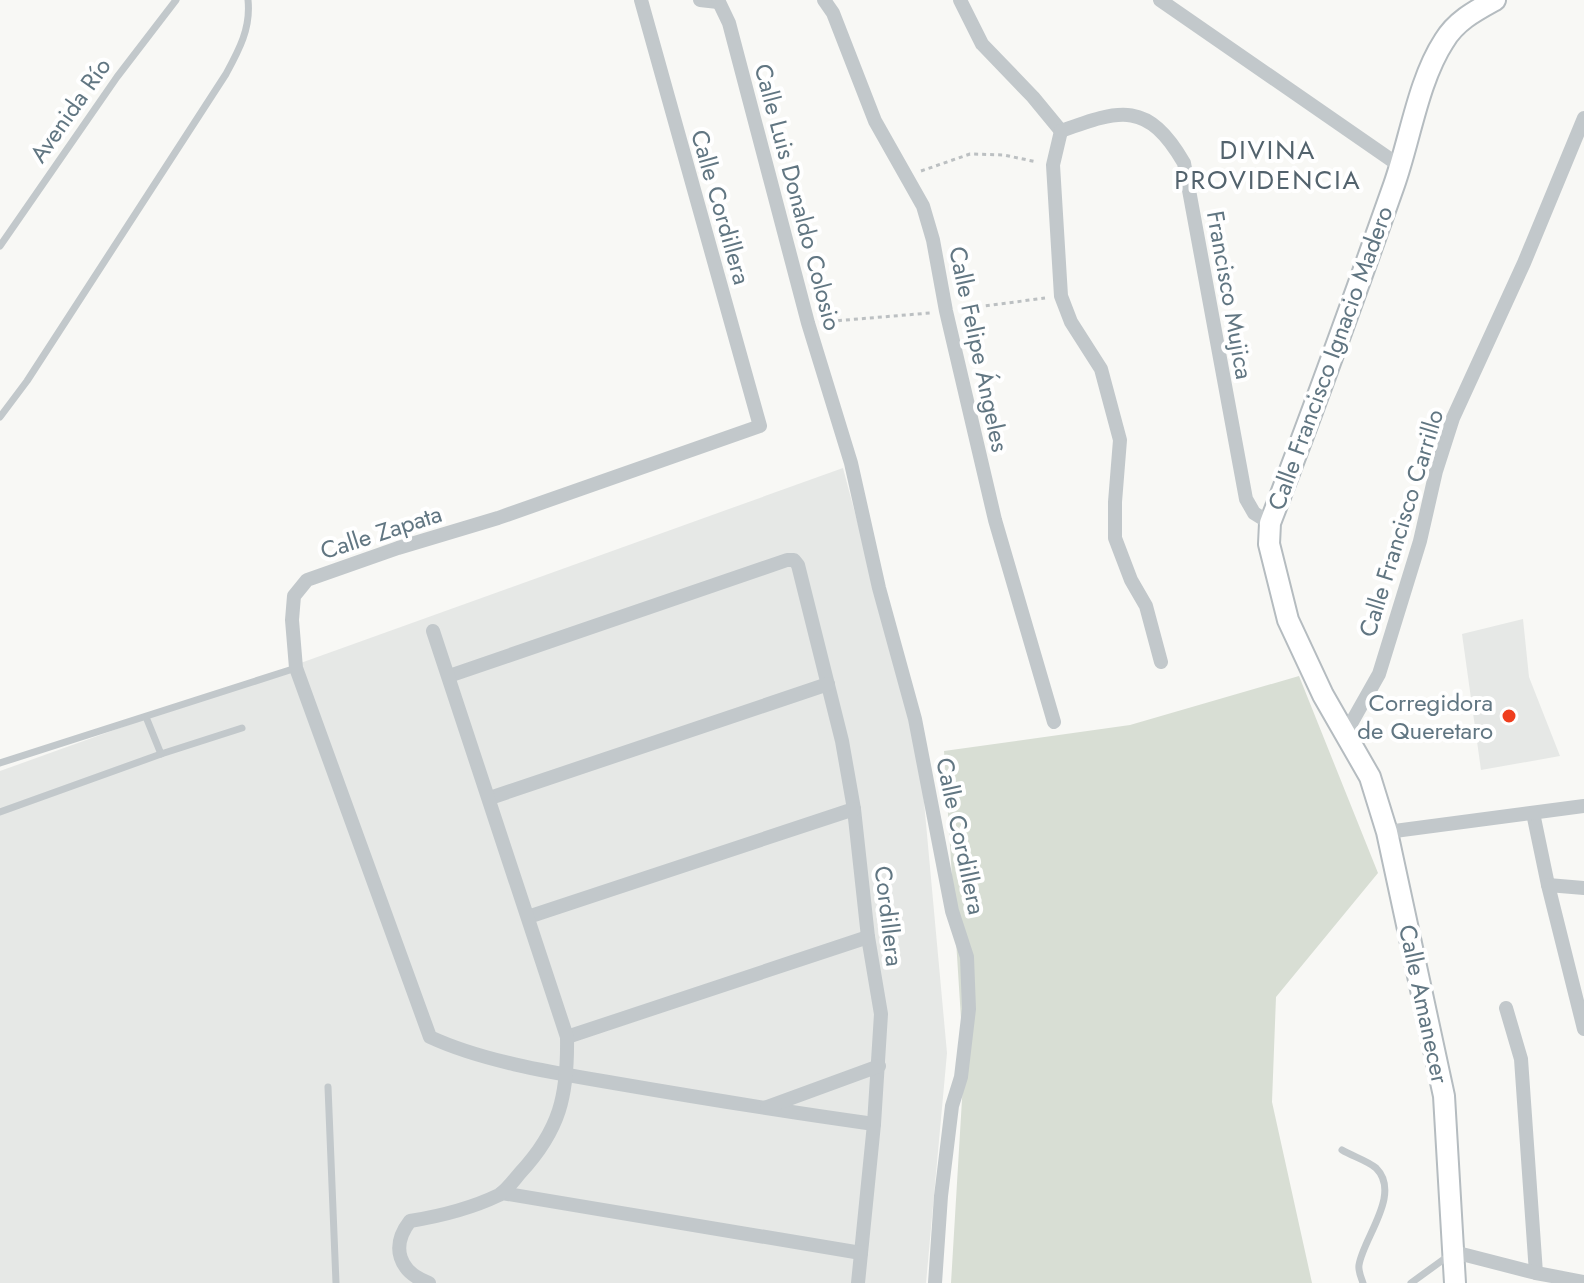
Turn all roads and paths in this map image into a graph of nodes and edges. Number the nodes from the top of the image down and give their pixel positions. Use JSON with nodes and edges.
{"nodes":[{"id":1,"x":176,"y":0,"type":"edge"},
{"id":2,"x":248,"y":0,"type":"edge"},
{"id":3,"x":641,"y":0,"type":"edge"},
{"id":4,"x":700,"y":0,"type":"edge"},
{"id":5,"x":824,"y":0,"type":"edge"},
{"id":6,"x":960,"y":0,"type":"edge"},
{"id":7,"x":1160,"y":0,"type":"edge"},
{"id":8,"x":1495,"y":0,"type":"edge"},
{"id":9,"x":718,"y":1,"type":"edge"},
{"id":10,"x":1584,"y":118,"type":"edge"},
{"id":11,"x":1061,"y":131,"type":"junction"},
{"id":12,"x":1053,"y":165,"type":"junction"},
{"id":13,"x":1400,"y":166,"type":"junction"},
{"id":14,"x":906,"y":177,"type":"junction"},
{"id":15,"x":0,"y":246,"type":"edge"},
{"id":16,"x":832,"y":405,"type":"joint"},
{"id":17,"x":0,"y":417,"type":"edge"},
{"id":18,"x":760,"y":426,"type":"joint"},
{"id":19,"x":1270,"y":523,"type":"junction"},
{"id":20,"x":433,"y":631,"type":"dead end"},
{"id":21,"x":1161,"y":662,"type":"dead end"},
{"id":22,"x":296,"y":668,"type":"junction"},
{"id":23,"x":449,"y":676,"type":"junction"},
{"id":24,"x":828,"y":684,"type":"junction"},
{"id":25,"x":146,"y":717,"type":"junction"},
{"id":26,"x":1054,"y":722,"type":"dead end"},
{"id":27,"x":242,"y":728,"type":"dead end"},
{"id":28,"x":1344,"y":736,"type":"junction"},
{"id":29,"x":161,"y":754,"type":"junction"},
{"id":30,"x":0,"y":763,"type":"edge"},
{"id":31,"x":490,"y":798,"type":"junction"},
{"id":32,"x":1584,"y":806,"type":"edge"},
{"id":33,"x":854,"y":809,"type":"junction"},
{"id":34,"x":0,"y":812,"type":"edge"},
{"id":35,"x":1533,"y":813,"type":"junction"},
{"id":36,"x":1387,"y":832,"type":"junction"},
{"id":37,"x":1548,"y":885,"type":"junction"},
{"id":38,"x":1584,"y":888,"type":"edge"},
{"id":39,"x":528,"y":917,"type":"junction"},
{"id":40,"x":868,"y":937,"type":"junction"},
{"id":41,"x":1506,"y":1008,"type":"dead end"},
{"id":42,"x":1584,"y":1022,"type":"edge"},
{"id":43,"x":567,"y":1037,"type":"junction"},
{"id":44,"x":879,"y":1066,"type":"junction"},
{"id":45,"x":568,"y":1075,"type":"junction"},
{"id":46,"x":328,"y":1087,"type":"dead end"},
{"id":47,"x":762,"y":1109,"type":"junction"},
{"id":48,"x":874,"y":1124,"type":"junction"},
{"id":49,"x":1342,"y":1150,"type":"dead end"},
{"id":50,"x":502,"y":1193,"type":"junction"},
{"id":51,"x":1454,"y":1252,"type":"junction"},
{"id":52,"x":861,"y":1253,"type":"junction"},
{"id":53,"x":1536,"y":1273,"type":"junction"},
{"id":54,"x":1584,"y":1282,"type":"edge"},
{"id":55,"x":336,"y":1283,"type":"edge"},
{"id":56,"x":429,"y":1283,"type":"edge"},
{"id":57,"x":858,"y":1283,"type":"edge"},
{"id":58,"x":935,"y":1283,"type":"edge"},
{"id":59,"x":1363,"y":1283,"type":"edge"},
{"id":60,"x":1411,"y":1283,"type":"edge"},
{"id":61,"x":1455,"y":1283,"type":"edge"}],
"edges":[{"from":1,"to":15,"type":"lane","name":"Avenida Río"},
{"from":2,"to":17,"type":"lane"},
{"from":3,"to":18,"type":"street","name":"Calle Cordillera"},
{"from":4,"to":9,"type":"street"},
{"from":5,"to":14,"type":"street","name":"Calle Felipe Ángeles"},
{"from":6,"to":11,"type":"street"},
{"from":7,"to":13,"type":"street"},
{"from":8,"to":13,"type":"main road","name":"Calle Francisco Ignacio Madero"},
{"from":9,"to":16,"type":"street","name":"Calle Luis Donaldo Colosio"},
{"from":10,"to":28,"type":"street","name":"Calle Francisco Carrillo"},
{"from":11,"to":12,"type":"street"},
{"from":11,"to":19,"type":"street","name":"Francisco Mujica"},
{"from":12,"to":14,"type":"path"},
{"from":12,"to":21,"type":"street"},
{"from":13,"to":19,"type":"main road","name":"Calle Francisco Ignacio Madero"},
{"from":14,"to":26,"type":"street","name":"Calle Felipe Ángeles"},
{"from":16,"to":58,"type":"street","name":"Calle Cordillera"},
{"from":18,"to":22,"type":"street","name":"Calle Zapata"},
{"from":19,"to":28,"type":"main road","name":"Calle Francisco Ignacio Madero"},
{"from":20,"to":23,"type":"street"},
{"from":22,"to":25,"type":"lane"},
{"from":22,"to":45,"type":"street","name":"Calle Zapata"},
{"from":23,"to":24,"type":"street","name":"Cordillera"},
{"from":23,"to":31,"type":"street"},
{"from":24,"to":31,"type":"street"},
{"from":24,"to":33,"type":"street","name":"Cordillera"},
{"from":25,"to":29,"type":"lane"},
{"from":25,"to":30,"type":"lane"},
{"from":27,"to":29,"type":"lane"},
{"from":28,"to":36,"type":"main road","name":"Calle Amanecer"},
{"from":29,"to":34,"type":"lane"},
{"from":31,"to":39,"type":"street"},
{"from":32,"to":35,"type":"street"},
{"from":33,"to":39,"type":"street"},
{"from":33,"to":40,"type":"street","name":"Cordillera"},
{"from":35,"to":36,"type":"street"},
{"from":35,"to":37,"type":"street"},
{"from":36,"to":51,"type":"main road","name":"Calle Amanecer"},
{"from":37,"to":38,"type":"street"},
{"from":37,"to":42,"type":"street"},
{"from":39,"to":43,"type":"street"},
{"from":40,"to":43,"type":"street"},
{"from":40,"to":44,"type":"street","name":"Cordillera"},
{"from":41,"to":53,"type":"street"},
{"from":43,"to":45,"type":"street"},
{"from":44,"to":47,"type":"street"},
{"from":44,"to":48,"type":"street","name":"Cordillera"},
{"from":45,"to":47,"type":"street"},
{"from":45,"to":50,"type":"street"},
{"from":46,"to":55,"type":"lane"},
{"from":47,"to":48,"type":"street"},
{"from":48,"to":52,"type":"street","name":"Cordillera"},
{"from":49,"to":59,"type":"lane"},
{"from":50,"to":52,"type":"street"},
{"from":50,"to":56,"type":"street"},
{"from":51,"to":53,"type":"street"},
{"from":51,"to":60,"type":"lane"},
{"from":51,"to":61,"type":"main road","name":"Calle Amanecer"},
{"from":52,"to":57,"type":"street","name":"Cordillera"},
{"from":53,"to":54,"type":"street"}]}
